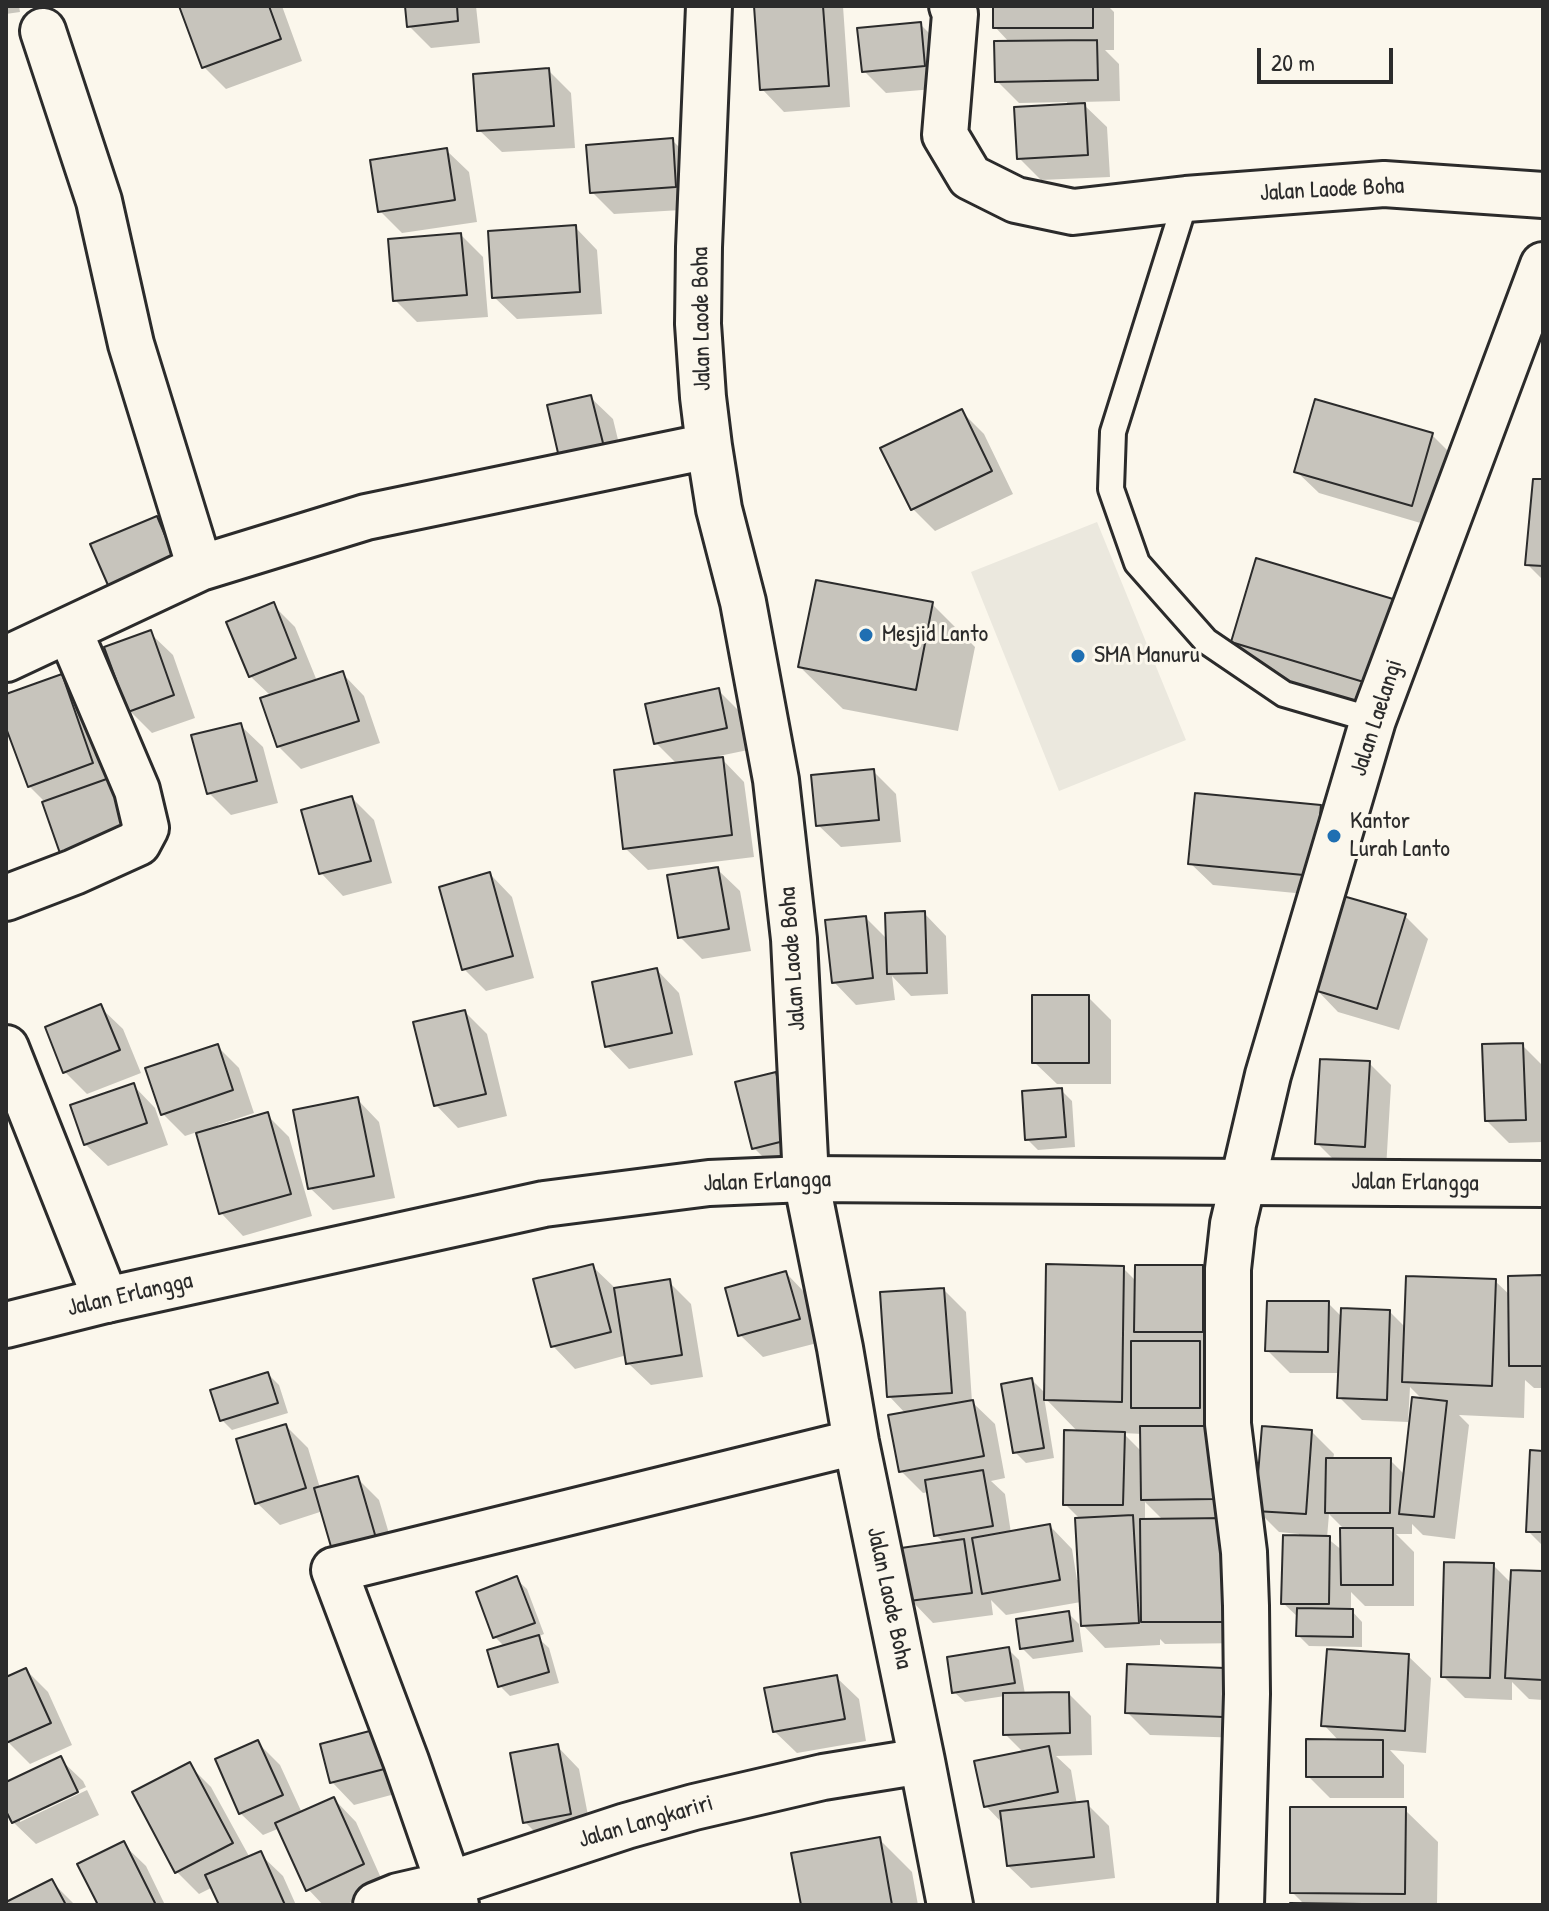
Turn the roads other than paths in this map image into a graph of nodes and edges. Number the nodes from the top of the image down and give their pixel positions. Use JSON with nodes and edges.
{"nodes":[{"id":1,"x":709,"y":6,"type":"edge"},
{"id":2,"x":952,"y":6,"type":"edge"},
{"id":3,"x":43,"y":31,"type":"dead end"},
{"id":4,"x":1543,"y":195,"type":"edge"},
{"id":5,"x":1186,"y":199,"type":"junction"},
{"id":6,"x":1543,"y":265,"type":"edge"},
{"id":7,"x":709,"y":446,"type":"junction"},
{"id":8,"x":200,"y":568,"type":"junction"},
{"id":9,"x":69,"y":630,"type":"junction"},
{"id":10,"x":6,"y":659,"type":"edge"},
{"id":11,"x":1373,"y":720,"type":"junction"},
{"id":12,"x":6,"y":898,"type":"edge"},
{"id":13,"x":6,"y":1048,"type":"edge"},
{"id":14,"x":806,"y":1179,"type":"junction"},
{"id":15,"x":1242,"y":1181,"type":"junction"},
{"id":16,"x":1543,"y":1184,"type":"edge"},
{"id":17,"x":106,"y":1300,"type":"junction"},
{"id":18,"x":6,"y":1325,"type":"edge"},
{"id":19,"x":856,"y":1442,"type":"junction"},
{"id":20,"x":922,"y":1761,"type":"junction"},
{"id":21,"x":453,"y":1894,"type":"edge"},
{"id":22,"x":376,"y":1905,"type":"edge"},
{"id":23,"x":950,"y":1905,"type":"edge"},
{"id":24,"x":1241,"y":1905,"type":"edge"}],
"edges":[{"from":1,"to":7,"type":"street","name":"Jalan Laode Boha"},
{"from":2,"to":5,"type":"street","name":"Jalan Laode Boha"},
{"from":3,"to":8,"type":"street"},
{"from":4,"to":5,"type":"street","name":"Jalan Laode Boha"},
{"from":5,"to":11,"type":"lane"},
{"from":6,"to":11,"type":"street","name":"Jalan Laelangi"},
{"from":7,"to":8,"type":"street"},
{"from":7,"to":14,"type":"street","name":"Jalan Laode Boha"},
{"from":8,"to":9,"type":"street"},
{"from":9,"to":10,"type":"street"},
{"from":9,"to":12,"type":"street"},
{"from":11,"to":15,"type":"street","name":"Jalan Laelangi"},
{"from":13,"to":17,"type":"street"},
{"from":14,"to":15,"type":"street","name":"Jalan Erlangga"},
{"from":14,"to":17,"type":"street","name":"Jalan Erlangga"},
{"from":14,"to":19,"type":"street","name":"Jalan Laode Boha"},
{"from":15,"to":16,"type":"street","name":"Jalan Erlangga"},
{"from":15,"to":24,"type":"street","name":"Jalan Laelangi"},
{"from":17,"to":18,"type":"street","name":"Jalan Erlangga"},
{"from":19,"to":20,"type":"street","name":"Jalan Laode Boha"},
{"from":19,"to":21,"type":"street"},
{"from":20,"to":21,"type":"street","name":"Jalan Langkariri"},
{"from":20,"to":23,"type":"street","name":"Jalan Laode Boha"},
{"from":21,"to":22,"type":"street","name":"Jalan Langkariri"}]}
